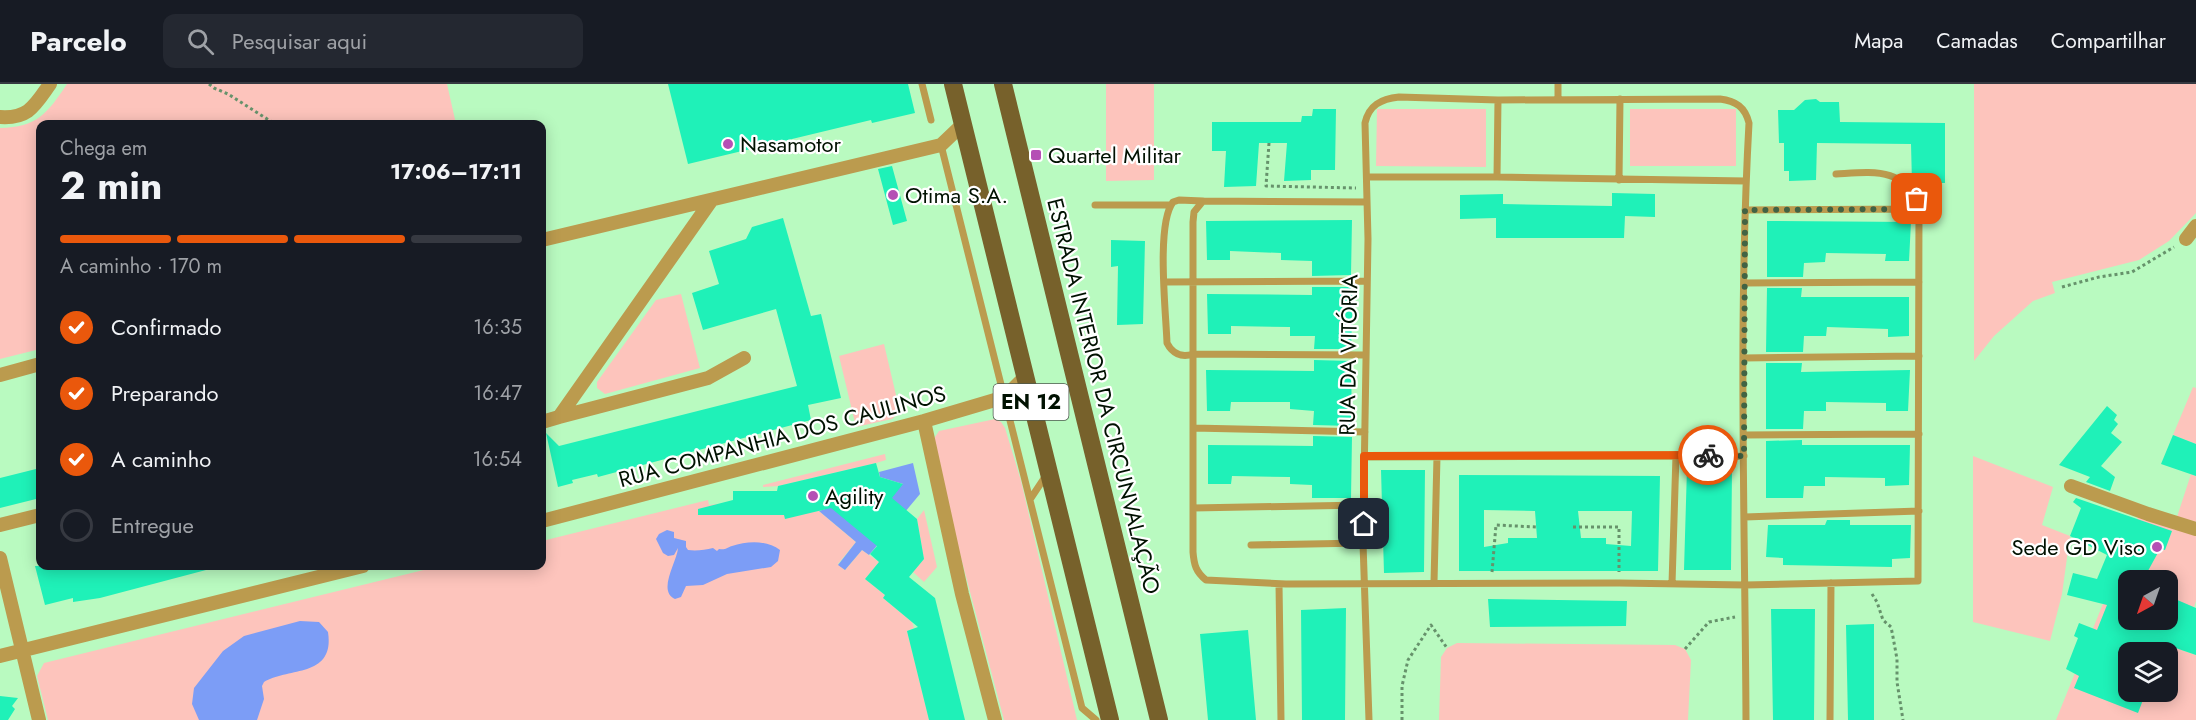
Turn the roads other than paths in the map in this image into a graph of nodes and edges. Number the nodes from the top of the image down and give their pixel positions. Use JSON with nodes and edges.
{"nodes":[{"id":1,"x":50,"y":84,"type":"edge"},
{"id":2,"x":922,"y":84,"type":"edge"},
{"id":3,"x":954,"y":84,"type":"edge"},
{"id":4,"x":1558,"y":84,"type":"edge"},
{"id":5,"x":1005,"y":86,"type":"edge"},
{"id":6,"x":1558,"y":98,"type":"junction"},
{"id":7,"x":1620,"y":99,"type":"junction"},
{"id":8,"x":1498,"y":100,"type":"junction"},
{"id":9,"x":0,"y":117,"type":"edge"},
{"id":10,"x":931,"y":120,"type":"dead end"},
{"id":11,"x":962,"y":125,"type":"junction"},
{"id":12,"x":941,"y":145,"type":"junction"},
{"id":13,"x":1836,"y":174,"type":"dead end"},
{"id":14,"x":1368,"y":177,"type":"junction"},
{"id":15,"x":1497,"y":177,"type":"junction"},
{"id":16,"x":1619,"y":180,"type":"junction"},
{"id":17,"x":1746,"y":181,"type":"junction"},
{"id":18,"x":711,"y":201,"type":"junction"},
{"id":19,"x":1203,"y":201,"type":"junction"},
{"id":20,"x":1367,"y":202,"type":"junction"},
{"id":21,"x":1095,"y":205,"type":"dead end"},
{"id":22,"x":1170,"y":205,"type":"junction"},
{"id":23,"x":1919,"y":209,"type":"junction"},
{"id":24,"x":1745,"y":210,"type":"junction"},
{"id":25,"x":2196,"y":226,"type":"edge"},
{"id":26,"x":546,"y":239,"type":"edge"},
{"id":27,"x":2186,"y":239,"type":"road end"},
{"id":28,"x":1193,"y":281,"type":"junction"},
{"id":29,"x":1367,"y":281,"type":"junction"},
{"id":30,"x":1165,"y":282,"type":"junction"},
{"id":31,"x":1919,"y":282,"type":"junction"},
{"id":32,"x":1744,"y":284,"type":"junction"},
{"id":33,"x":1193,"y":354,"type":"junction"},
{"id":34,"x":1366,"y":355,"type":"junction"},
{"id":35,"x":1919,"y":356,"type":"junction"},
{"id":36,"x":744,"y":358,"type":"dead end"},
{"id":37,"x":1743,"y":358,"type":"junction"},
{"id":38,"x":36,"y":365,"type":"edge"},
{"id":39,"x":0,"y":375,"type":"edge"},
{"id":40,"x":1025,"y":377,"type":"junction"},
{"id":41,"x":1005,"y":397,"type":"junction"},
{"id":42,"x":559,"y":417,"type":"junction"},
{"id":43,"x":546,"y":421,"type":"edge"},
{"id":44,"x":924,"y":421,"type":"junction"},
{"id":45,"x":1193,"y":428,"type":"junction"},
{"id":46,"x":1365,"y":432,"type":"junction"},
{"id":47,"x":1919,"y":434,"type":"junction"},
{"id":48,"x":1744,"y":435,"type":"junction"},
{"id":49,"x":1676,"y":455,"type":"junction"},
{"id":50,"x":1364,"y":456,"type":"junction"},
{"id":51,"x":1437,"y":456,"type":"junction"},
{"id":52,"x":1744,"y":456,"type":"junction"},
{"id":53,"x":1049,"y":472,"type":"junction"},
{"id":54,"x":2071,"y":486,"type":"dead end"},
{"id":55,"x":1030,"y":498,"type":"junction"},
{"id":56,"x":1364,"y":505,"type":"junction"},
{"id":57,"x":1193,"y":508,"type":"junction"},
{"id":58,"x":1919,"y":511,"type":"junction"},
{"id":59,"x":36,"y":516,"type":"edge"},
{"id":60,"x":1745,"y":517,"type":"junction"},
{"id":61,"x":546,"y":520,"type":"edge"},
{"id":62,"x":0,"y":525,"type":"edge"},
{"id":63,"x":2196,"y":529,"type":"edge"},
{"id":64,"x":1363,"y":543,"type":"junction"},
{"id":65,"x":1251,"y":545,"type":"dead end"},
{"id":66,"x":0,"y":558,"type":"edge"},
{"id":67,"x":347,"y":570,"type":"edge"},
{"id":68,"x":1434,"y":582,"type":"junction"},
{"id":69,"x":1365,"y":583,"type":"junction"},
{"id":70,"x":1831,"y":583,"type":"junction"},
{"id":71,"x":1279,"y":584,"type":"junction"},
{"id":72,"x":1672,"y":584,"type":"junction"},
{"id":73,"x":1745,"y":585,"type":"junction"},
{"id":74,"x":22,"y":650,"type":"junction"},
{"id":75,"x":0,"y":656,"type":"edge"},
{"id":76,"x":39,"y":720,"type":"edge"},
{"id":77,"x":994,"y":720,"type":"edge"},
{"id":78,"x":1096,"y":720,"type":"edge"},
{"id":79,"x":1110,"y":720,"type":"edge"},
{"id":80,"x":1159,"y":720,"type":"edge"},
{"id":81,"x":1281,"y":720,"type":"edge"},
{"id":82,"x":1369,"y":720,"type":"edge"},
{"id":83,"x":1746,"y":720,"type":"edge"},
{"id":84,"x":1830,"y":720,"type":"edge"}],
"edges":[{"from":1,"to":9,"type":"street"},
{"from":2,"to":10,"type":"lane"},
{"from":3,"to":11,"type":"main road","number":"EN 12"},
{"from":4,"to":6,"type":"lane"},
{"from":5,"to":80,"type":"main road","name":"ESTRADA INTERIOR DA CIRCUNVALAÇÃO","number":"EN 12"},
{"from":6,"to":7,"type":"lane"},
{"from":6,"to":8,"type":"lane"},
{"from":7,"to":16,"type":"lane"},
{"from":7,"to":17,"type":"lane"},
{"from":8,"to":14,"type":"lane","name":"RUA DA VITÓRIA"},
{"from":8,"to":15,"type":"lane"},
{"from":11,"to":12,"type":"street"},
{"from":11,"to":40,"type":"main road","number":"EN 12"},
{"from":12,"to":18,"type":"street"},
{"from":12,"to":41,"type":"lane"},
{"from":13,"to":23,"type":"lane"},
{"from":14,"to":15,"type":"lane"},
{"from":14,"to":20,"type":"lane","name":"RUA DA VITÓRIA"},
{"from":15,"to":16,"type":"lane"},
{"from":16,"to":17,"type":"lane"},
{"from":17,"to":24,"type":"lane"},
{"from":18,"to":26,"type":"street"},
{"from":18,"to":42,"type":"street"},
{"from":19,"to":20,"type":"lane"},
{"from":19,"to":22,"type":"lane"},
{"from":19,"to":28,"type":"lane"},
{"from":20,"to":29,"type":"lane","name":"RUA DA VITÓRIA"},
{"from":21,"to":22,"type":"lane"},
{"from":22,"to":30,"type":"lane"},
{"from":23,"to":24,"type":"lane"},
{"from":23,"to":31,"type":"lane"},
{"from":24,"to":32,"type":"lane"},
{"from":25,"to":27,"type":"street"},
{"from":28,"to":29,"type":"lane"},
{"from":28,"to":30,"type":"lane"},
{"from":28,"to":33,"type":"lane"},
{"from":29,"to":34,"type":"lane","name":"RUA DA VITÓRIA"},
{"from":30,"to":33,"type":"lane"},
{"from":31,"to":32,"type":"lane"},
{"from":31,"to":35,"type":"lane"},
{"from":32,"to":37,"type":"lane"},
{"from":33,"to":34,"type":"lane"},
{"from":33,"to":45,"type":"lane"},
{"from":34,"to":46,"type":"lane","name":"RUA DA VITÓRIA"},
{"from":35,"to":37,"type":"lane"},
{"from":35,"to":47,"type":"lane"},
{"from":36,"to":42,"type":"street"},
{"from":37,"to":48,"type":"lane"},
{"from":38,"to":39,"type":"street"},
{"from":40,"to":41,"type":"street","name":"RUA COMPANHIA DOS CAULINOS"},
{"from":40,"to":53,"type":"main road","number":"EN 12"},
{"from":41,"to":44,"type":"street","name":"RUA COMPANHIA DOS CAULINOS"},
{"from":41,"to":55,"type":"lane"},
{"from":42,"to":43,"type":"street"},
{"from":44,"to":61,"type":"street","name":"RUA COMPANHIA DOS CAULINOS"},
{"from":44,"to":77,"type":"street"},
{"from":45,"to":46,"type":"lane"},
{"from":45,"to":57,"type":"lane"},
{"from":46,"to":50,"type":"lane","name":"RUA DA VITÓRIA"},
{"from":47,"to":48,"type":"lane"},
{"from":47,"to":58,"type":"lane"},
{"from":48,"to":52,"type":"lane"},
{"from":49,"to":51,"type":"lane"},
{"from":49,"to":52,"type":"lane"},
{"from":49,"to":72,"type":"lane"},
{"from":50,"to":51,"type":"lane"},
{"from":50,"to":56,"type":"lane","name":"RUA DA VITÓRIA"},
{"from":51,"to":68,"type":"lane"},
{"from":52,"to":60,"type":"lane"},
{"from":53,"to":55,"type":"lane"},
{"from":53,"to":79,"type":"main road","number":"EN 12"},
{"from":54,"to":63,"type":"street"},
{"from":55,"to":78,"type":"lane"},
{"from":56,"to":57,"type":"lane"},
{"from":56,"to":64,"type":"lane","name":"RUA DA VITÓRIA"},
{"from":57,"to":71,"type":"lane"},
{"from":58,"to":60,"type":"lane"},
{"from":58,"to":70,"type":"lane"},
{"from":59,"to":62,"type":"street"},
{"from":60,"to":73,"type":"lane"},
{"from":64,"to":65,"type":"lane"},
{"from":64,"to":69,"type":"lane","name":"RUA DA VITÓRIA"},
{"from":66,"to":74,"type":"street"},
{"from":67,"to":74,"type":"street"},
{"from":68,"to":69,"type":"lane"},
{"from":68,"to":72,"type":"lane"},
{"from":69,"to":71,"type":"lane"},
{"from":69,"to":82,"type":"lane","name":"RUA DA VITÓRIA"},
{"from":70,"to":73,"type":"lane"},
{"from":70,"to":84,"type":"lane"},
{"from":71,"to":81,"type":"lane"},
{"from":72,"to":73,"type":"lane"},
{"from":73,"to":83,"type":"lane"},
{"from":74,"to":75,"type":"street"},
{"from":74,"to":76,"type":"street"}]}
